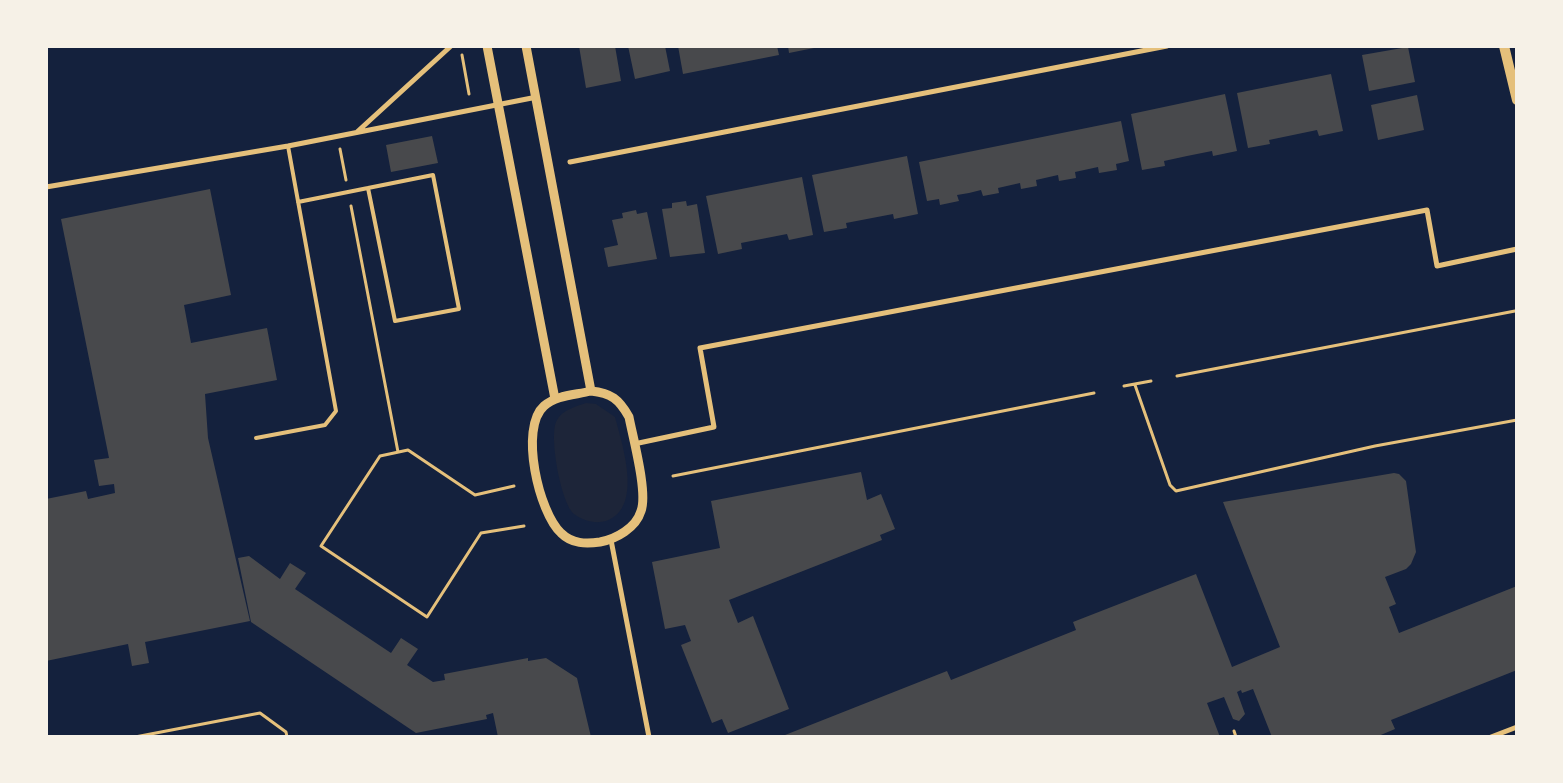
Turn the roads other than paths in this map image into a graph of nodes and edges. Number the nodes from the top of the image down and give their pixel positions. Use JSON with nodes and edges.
{"nodes":[{"id":1,"x":451,"y":46,"type":"edge"},
{"id":2,"x":487,"y":46,"type":"edge"},
{"id":3,"x":526,"y":46,"type":"edge"},
{"id":4,"x":1167,"y":46,"type":"edge"},
{"id":5,"x":1504,"y":46,"type":"edge"},
{"id":6,"x":537,"y":97,"type":"junction"},
{"id":7,"x":1517,"y":100,"type":"edge"},
{"id":8,"x":498,"y":105,"type":"junction"},
{"id":9,"x":356,"y":132,"type":"junction"},
{"id":10,"x":288,"y":146,"type":"junction"},
{"id":11,"x":570,"y":162,"type":"dead end"},
{"id":12,"x":46,"y":187,"type":"edge"},
{"id":13,"x":368,"y":188,"type":"junction"},
{"id":14,"x":298,"y":202,"type":"junction"},
{"id":15,"x":1517,"y":249,"type":"edge"},
{"id":16,"x":591,"y":391,"type":"junction"},
{"id":17,"x":555,"y":399,"type":"junction"},
{"id":18,"x":256,"y":438,"type":"dead end"},
{"id":19,"x":634,"y":444,"type":"junction"},
{"id":20,"x":611,"y":540,"type":"junction"},
{"id":21,"x":1517,"y":727,"type":"edge"},
{"id":22,"x":649,"y":737,"type":"edge"},
{"id":23,"x":1491,"y":737,"type":"edge"}],
"edges":[{"from":1,"to":9,"type":"street"},
{"from":2,"to":8,"type":"street"},
{"from":3,"to":6,"type":"street"},
{"from":4,"to":11,"type":"street"},
{"from":5,"to":7,"type":"main road"},
{"from":6,"to":8,"type":"street"},
{"from":6,"to":16,"type":"street"},
{"from":8,"to":9,"type":"street"},
{"from":8,"to":17,"type":"street"},
{"from":9,"to":10,"type":"street"},
{"from":10,"to":12,"type":"street"},
{"from":10,"to":14,"type":"lane"},
{"from":13,"to":13,"type":"lane"},
{"from":13,"to":14,"type":"lane"},
{"from":14,"to":18,"type":"lane"},
{"from":15,"to":19,"type":"street"},
{"from":16,"to":17,"type":"street"},
{"from":16,"to":19,"type":"street"},
{"from":17,"to":20,"type":"street"},
{"from":19,"to":20,"type":"street"},
{"from":20,"to":22,"type":"street"},
{"from":21,"to":23,"type":"street"}]}
